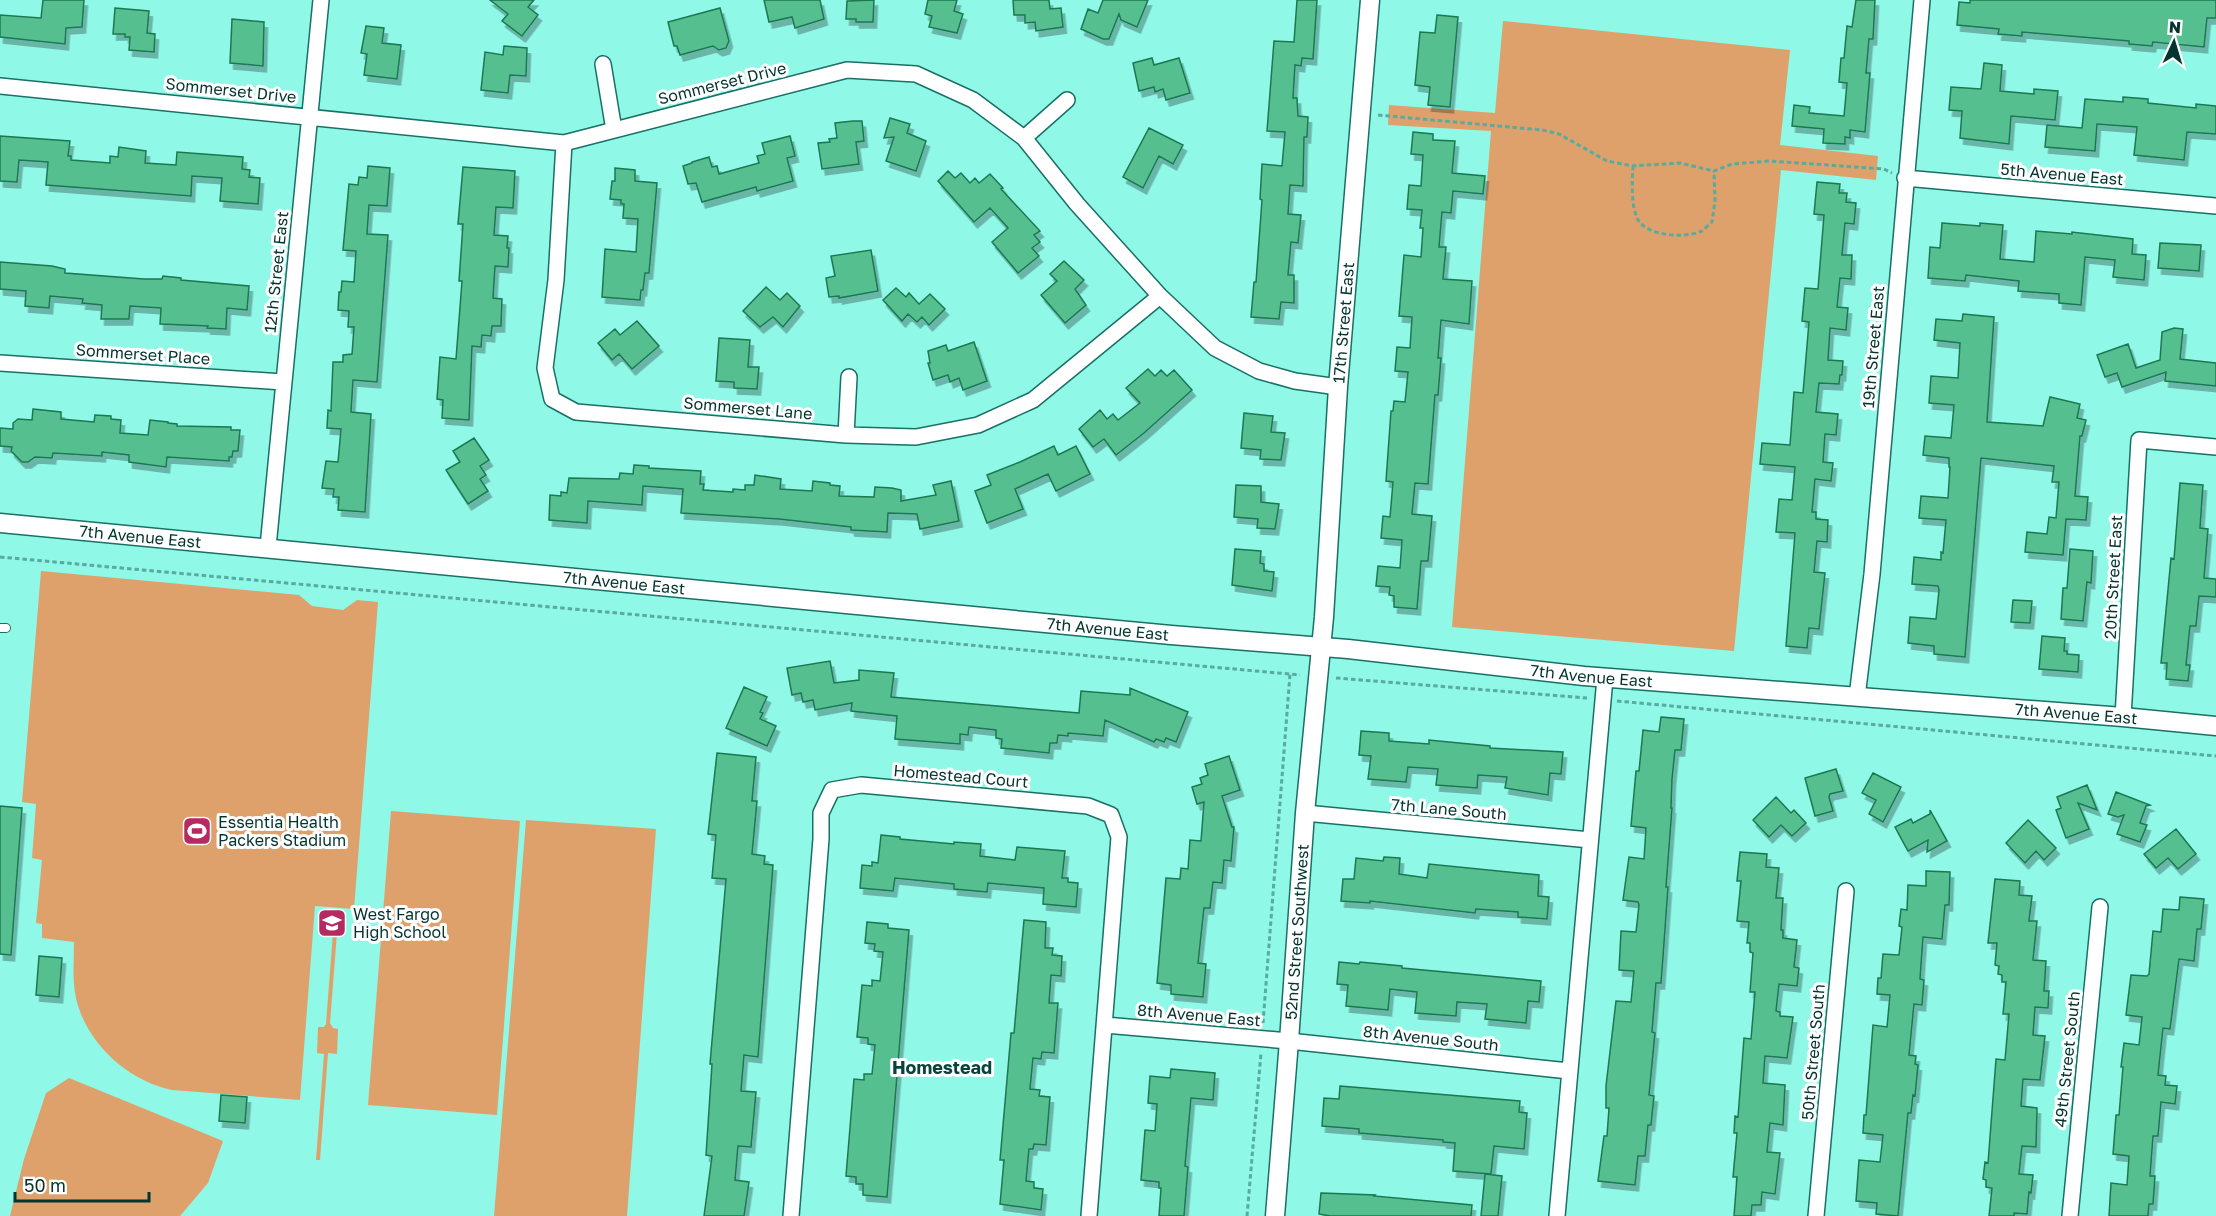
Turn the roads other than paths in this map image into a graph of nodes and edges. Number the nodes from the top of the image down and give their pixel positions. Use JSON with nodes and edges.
{"nodes":[{"id":1,"x":321,"y":0,"type":"edge"},
{"id":2,"x":1370,"y":0,"type":"edge"},
{"id":3,"x":1922,"y":0,"type":"edge"},
{"id":4,"x":603,"y":64,"type":"dead end"},
{"id":5,"x":0,"y":86,"type":"edge"},
{"id":6,"x":1067,"y":100,"type":"dead end"},
{"id":7,"x":309,"y":116,"type":"junction"},
{"id":8,"x":614,"y":129,"type":"junction"},
{"id":9,"x":1023,"y":138,"type":"junction"},
{"id":10,"x":564,"y":142,"type":"junction"},
{"id":11,"x":1905,"y":178,"type":"junction"},
{"id":12,"x":2216,"y":206,"type":"edge"},
{"id":13,"x":1160,"y":296,"type":"junction"},
{"id":14,"x":0,"y":363,"type":"edge"},
{"id":15,"x":849,"y":377,"type":"dead end"},
{"id":16,"x":284,"y":382,"type":"junction"},
{"id":17,"x":1338,"y":387,"type":"junction"},
{"id":18,"x":846,"y":435,"type":"junction"},
{"id":19,"x":2216,"y":447,"type":"edge"},
{"id":20,"x":0,"y":523,"type":"edge"},
{"id":21,"x":268,"y":547,"type":"junction"},
{"id":22,"x":1321,"y":647,"type":"junction"},
{"id":23,"x":1605,"y":678,"type":"junction"},
{"id":24,"x":1857,"y":697,"type":"junction"},
{"id":25,"x":2123,"y":717,"type":"junction"},
{"id":26,"x":2216,"y":726,"type":"edge"},
{"id":27,"x":1305,"y":813,"type":"junction"},
{"id":28,"x":1590,"y":840,"type":"junction"},
{"id":29,"x":1846,"y":891,"type":"dead end"},
{"id":30,"x":2100,"y":906,"type":"dead end"},
{"id":31,"x":1106,"y":1025,"type":"junction"},
{"id":32,"x":1289,"y":1041,"type":"junction"},
{"id":33,"x":1569,"y":1071,"type":"junction"},
{"id":34,"x":791,"y":1216,"type":"edge"},
{"id":35,"x":1089,"y":1216,"type":"edge"},
{"id":36,"x":1275,"y":1216,"type":"edge"},
{"id":37,"x":1557,"y":1216,"type":"edge"},
{"id":38,"x":1816,"y":1216,"type":"edge"},
{"id":39,"x":2070,"y":1216,"type":"edge"}],
"edges":[{"from":1,"to":7,"type":"street","name":"12th Street East"},
{"from":2,"to":17,"type":"street","name":"17th Street East"},
{"from":3,"to":11,"type":"street","name":"19th Street East"},
{"from":4,"to":8,"type":"street"},
{"from":5,"to":7,"type":"street","name":"Sommerset Drive"},
{"from":6,"to":9,"type":"street"},
{"from":7,"to":10,"type":"street","name":"Sommerset Drive"},
{"from":7,"to":16,"type":"street","name":"12th Street East"},
{"from":8,"to":9,"type":"street","name":"Sommerset Drive"},
{"from":8,"to":10,"type":"street","name":"Sommerset Drive"},
{"from":9,"to":13,"type":"street","name":"Sommerset Drive"},
{"from":10,"to":18,"type":"street","name":"Sommerset Lane"},
{"from":11,"to":12,"type":"street","name":"5th Avenue East"},
{"from":11,"to":24,"type":"street","name":"19th Street East"},
{"from":13,"to":17,"type":"street","name":"Sommerset Drive"},
{"from":13,"to":18,"type":"street","name":"Sommerset Lane"},
{"from":14,"to":16,"type":"street","name":"Sommerset Place"},
{"from":15,"to":18,"type":"street"},
{"from":16,"to":21,"type":"street","name":"12th Street East"},
{"from":17,"to":22,"type":"street","name":"17th Street East"},
{"from":19,"to":25,"type":"street","name":"20th Street East"},
{"from":20,"to":21,"type":"street","name":"7th Avenue East"},
{"from":21,"to":22,"type":"street","name":"7th Avenue East"},
{"from":22,"to":23,"type":"street","name":"7th Avenue East"},
{"from":22,"to":27,"type":"street","name":"52nd Street Southwest"},
{"from":23,"to":24,"type":"street","name":"7th Avenue East"},
{"from":23,"to":28,"type":"street"},
{"from":24,"to":25,"type":"street","name":"7th Avenue East"},
{"from":25,"to":26,"type":"street","name":"7th Avenue East"},
{"from":27,"to":28,"type":"street","name":"7th Lane South"},
{"from":27,"to":32,"type":"street","name":"52nd Street Southwest"},
{"from":28,"to":33,"type":"street"},
{"from":29,"to":38,"type":"street","name":"50th Street South"},
{"from":30,"to":39,"type":"street","name":"49th Street South"},
{"from":31,"to":32,"type":"street","name":"8th Avenue East"},
{"from":31,"to":34,"type":"street","name":"Homestead Court"},
{"from":31,"to":35,"type":"street","name":"Homestead Court"},
{"from":32,"to":33,"type":"street","name":"8th Avenue South"},
{"from":32,"to":36,"type":"street","name":"52nd Street Southwest"},
{"from":33,"to":37,"type":"street"}]}
